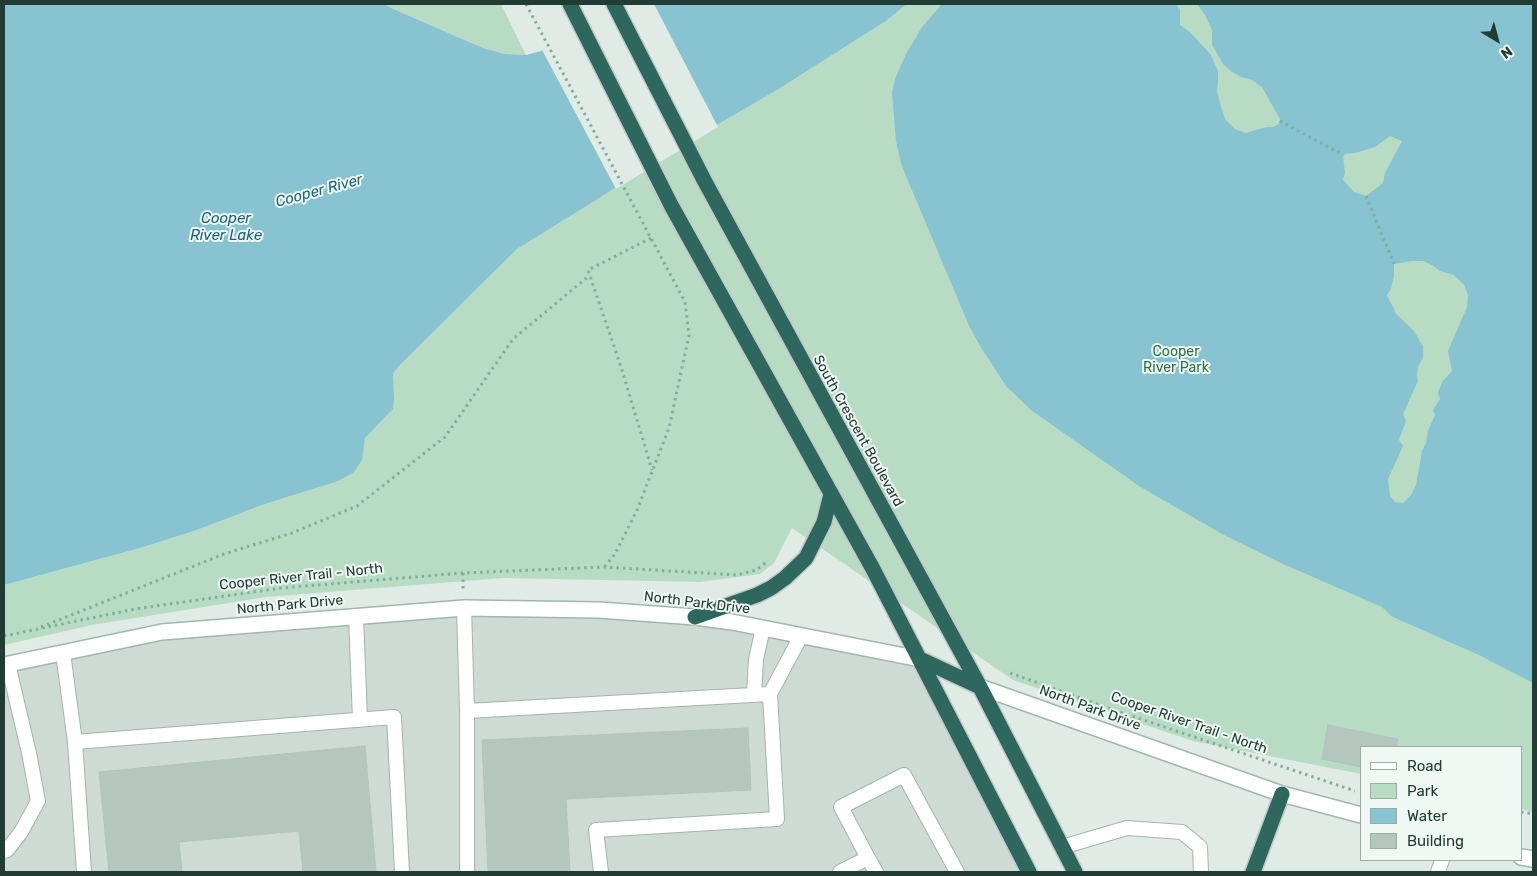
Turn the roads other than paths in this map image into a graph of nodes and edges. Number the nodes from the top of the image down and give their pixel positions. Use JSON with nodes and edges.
{"nodes":[{"id":1,"x":570,"y":4,"type":"edge"},
{"id":2,"x":614,"y":4,"type":"edge"},
{"id":3,"x":831,"y":494,"type":"junction"},
{"id":4,"x":464,"y":608,"type":"junction"},
{"id":5,"x":356,"y":616,"type":"junction"},
{"id":6,"x":695,"y":617,"type":"junction"},
{"id":7,"x":763,"y":628,"type":"junction"},
{"id":8,"x":801,"y":636,"type":"junction"},
{"id":9,"x":63,"y":653,"type":"junction"},
{"id":10,"x":920,"y":659,"type":"junction"},
{"id":11,"x":6,"y":664,"type":"edge"},
{"id":12,"x":980,"y":687,"type":"junction"},
{"id":13,"x":754,"y":694,"type":"junction"},
{"id":14,"x":770,"y":694,"type":"junction"},
{"id":15,"x":467,"y":711,"type":"junction"},
{"id":16,"x":360,"y":720,"type":"junction"},
{"id":17,"x":75,"y":742,"type":"junction"},
{"id":18,"x":1282,"y":794,"type":"junction"},
{"id":19,"x":1360,"y":815,"type":"edge"},
{"id":20,"x":1062,"y":847,"type":"junction"},
{"id":21,"x":4,"y":851,"type":"edge"},
{"id":22,"x":868,"y":858,"type":"junction"},
{"id":23,"x":84,"y":872,"type":"edge"},
{"id":24,"x":402,"y":872,"type":"edge"},
{"id":25,"x":467,"y":872,"type":"edge"},
{"id":26,"x":601,"y":872,"type":"edge"},
{"id":27,"x":840,"y":872,"type":"edge"},
{"id":28,"x":876,"y":872,"type":"edge"},
{"id":29,"x":957,"y":872,"type":"edge"},
{"id":30,"x":1029,"y":872,"type":"edge"},
{"id":31,"x":1075,"y":872,"type":"edge"},
{"id":32,"x":1201,"y":872,"type":"edge"},
{"id":33,"x":1253,"y":872,"type":"edge"}],
"edges":[{"from":1,"to":3,"type":"highway"},
{"from":2,"to":12,"type":"highway","name":"South Crescent Boulevard"},
{"from":3,"to":6,"type":"highway"},
{"from":3,"to":10,"type":"highway"},
{"from":4,"to":5,"type":"street","name":"North Park Drive"},
{"from":4,"to":6,"type":"street","name":"North Park Drive"},
{"from":4,"to":15,"type":"lane"},
{"from":5,"to":9,"type":"street","name":"North Park Drive"},
{"from":5,"to":16,"type":"lane"},
{"from":6,"to":7,"type":"street","name":"North Park Drive"},
{"from":7,"to":8,"type":"street","name":"North Park Drive"},
{"from":7,"to":13,"type":"lane"},
{"from":8,"to":10,"type":"street","name":"North Park Drive"},
{"from":8,"to":14,"type":"lane"},
{"from":9,"to":11,"type":"street","name":"North Park Drive"},
{"from":9,"to":17,"type":"lane"},
{"from":10,"to":12,"type":"highway","name":"North Park Drive"},
{"from":10,"to":30,"type":"highway"},
{"from":11,"to":21,"type":"lane"},
{"from":12,"to":18,"type":"street","name":"North Park Drive"},
{"from":12,"to":20,"type":"highway","name":"South Crescent Boulevard"},
{"from":13,"to":14,"type":"lane"},
{"from":13,"to":15,"type":"lane"},
{"from":14,"to":26,"type":"lane"},
{"from":15,"to":25,"type":"lane"},
{"from":16,"to":17,"type":"lane"},
{"from":16,"to":24,"type":"lane"},
{"from":17,"to":23,"type":"lane"},
{"from":18,"to":19,"type":"street","name":"North Park Drive"},
{"from":18,"to":33,"type":"highway"},
{"from":20,"to":31,"type":"highway","name":"South Crescent Boulevard"},
{"from":20,"to":32,"type":"lane"},
{"from":22,"to":27,"type":"lane"},
{"from":22,"to":28,"type":"lane"},
{"from":22,"to":29,"type":"lane"}]}
